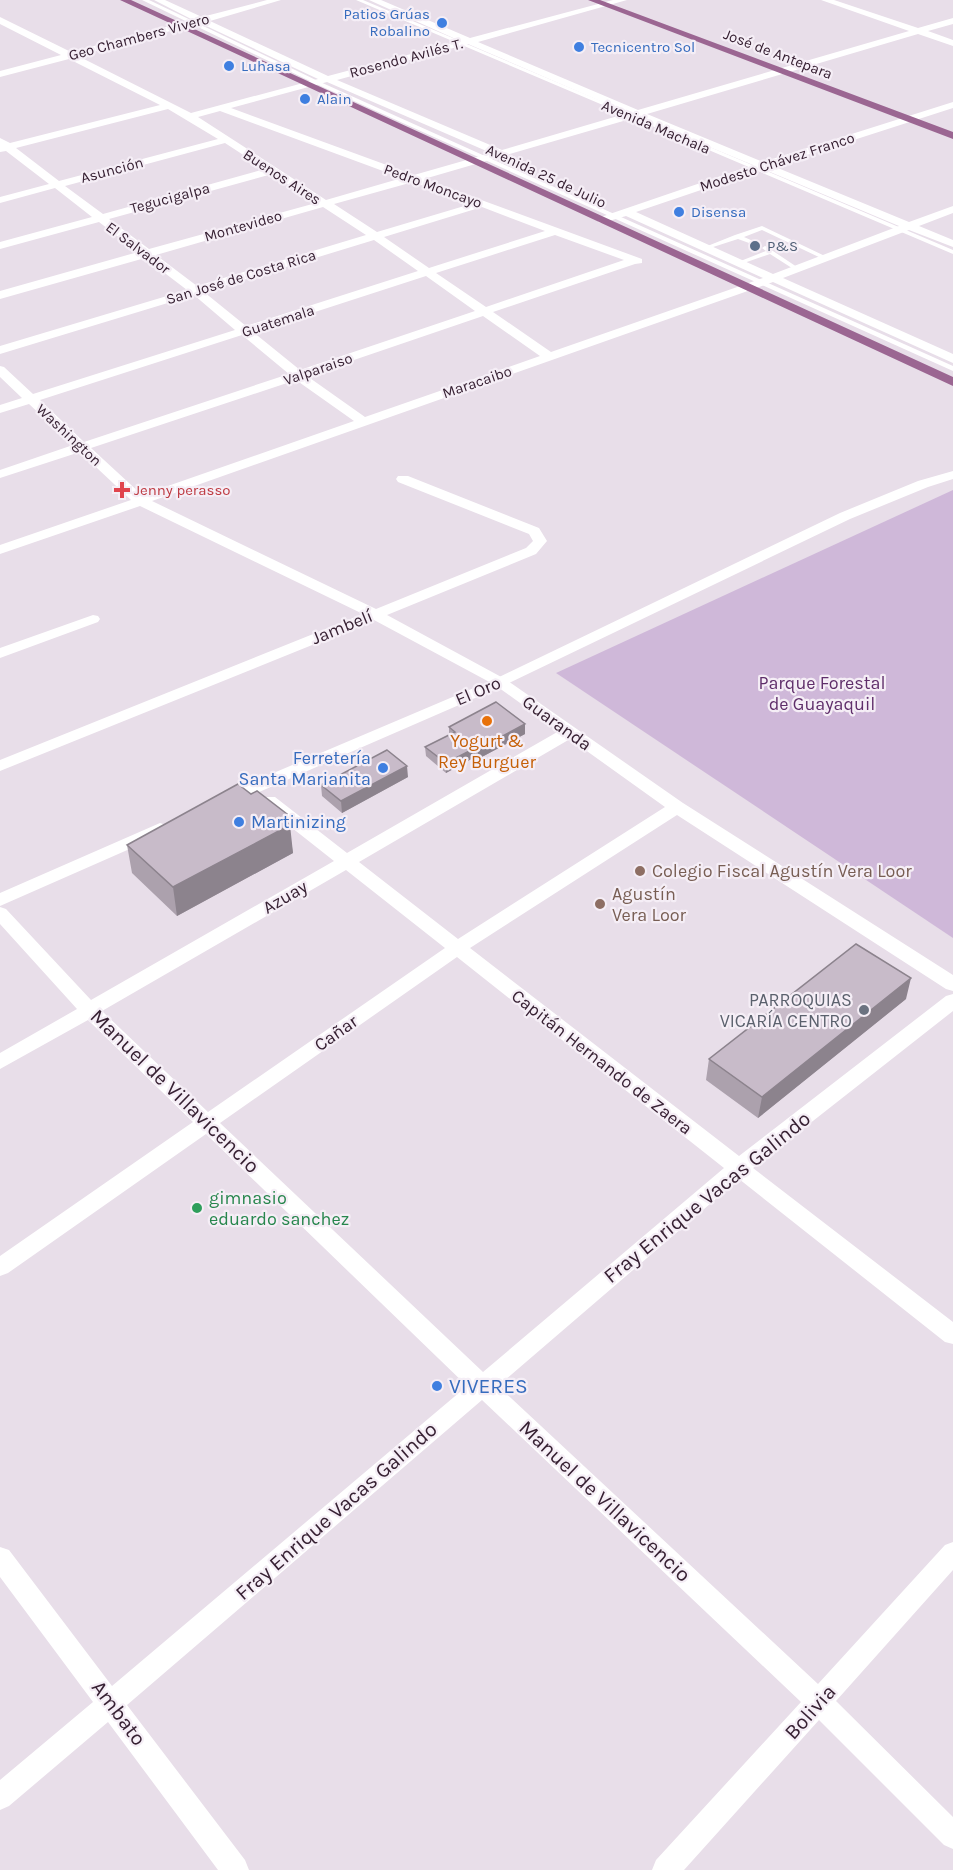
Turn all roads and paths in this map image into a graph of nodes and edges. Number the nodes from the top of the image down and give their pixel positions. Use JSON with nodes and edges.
{"nodes":[{"id":1,"x":124,"y":0,"type":"edge"},
{"id":2,"x":145,"y":0,"type":"edge"},
{"id":3,"x":158,"y":0,"type":"edge"},
{"id":4,"x":277,"y":0,"type":"edge"},
{"id":5,"x":359,"y":0,"type":"edge"},
{"id":6,"x":373,"y":0,"type":"edge"},
{"id":7,"x":592,"y":0,"type":"edge"},
{"id":8,"x":623,"y":0,"type":"edge"},
{"id":9,"x":825,"y":0,"type":"edge"},
{"id":10,"x":604,"y":5,"type":"junction"},
{"id":11,"x":0,"y":20,"type":"edge"},
{"id":12,"x":953,"y":21,"type":"edge"},
{"id":13,"x":198,"y":22,"type":"junction"},
{"id":14,"x":182,"y":26,"type":"junction"},
{"id":15,"x":917,"y":31,"type":"junction"},
{"id":16,"x":465,"y":43,"type":"junction"},
{"id":17,"x":953,"y":43,"type":"edge"},
{"id":18,"x":70,"y":55,"type":"junction"},
{"id":19,"x":780,"y":70,"type":"junction"},
{"id":20,"x":0,"y":74,"type":"edge"},
{"id":21,"x":327,"y":79,"type":"junction"},
{"id":22,"x":311,"y":83,"type":"junction"},
{"id":23,"x":171,"y":105,"type":"junction"},
{"id":24,"x":953,"y":105,"type":"edge"},
{"id":25,"x":221,"y":108,"type":"junction"},
{"id":26,"x":631,"y":114,"type":"junction"},
{"id":27,"x":190,"y":116,"type":"junction"},
{"id":28,"x":909,"y":120,"type":"junction"},
{"id":29,"x":953,"y":136,"type":"edge"},
{"id":30,"x":224,"y":140,"type":"junction"},
{"id":31,"x":2,"y":146,"type":"edge"},
{"id":32,"x":500,"y":153,"type":"junction"},
{"id":33,"x":486,"y":158,"type":"junction"},
{"id":34,"x":473,"y":161,"type":"junction"},
{"id":35,"x":759,"y":167,"type":"junction"},
{"id":36,"x":271,"y":171,"type":"junction"},
{"id":37,"x":411,"y":178,"type":"junction"},
{"id":38,"x":55,"y":185,"type":"junction"},
{"id":39,"x":0,"y":200,"type":"edge"},
{"id":40,"x":322,"y":203,"type":"junction"},
{"id":41,"x":481,"y":204,"type":"junction"},
{"id":42,"x":953,"y":209,"type":"edge"},
{"id":43,"x":622,"y":214,"type":"junction"},
{"id":44,"x":98,"y":218,"type":"junction"},
{"id":45,"x":602,"y":220,"type":"junction"},
{"id":46,"x":905,"y":229,"type":"junction"},
{"id":47,"x":555,"y":231,"type":"junction"},
{"id":48,"x":375,"y":236,"type":"junction"},
{"id":49,"x":737,"y":236,"type":"junction"},
{"id":50,"x":751,"y":242,"type":"dead end"},
{"id":51,"x":953,"y":244,"type":"edge"},
{"id":52,"x":0,"y":246,"type":"edge"},
{"id":53,"x":708,"y":247,"type":"junction"},
{"id":54,"x":953,"y":252,"type":"edge"},
{"id":55,"x":146,"y":254,"type":"junction"},
{"id":56,"x":825,"y":258,"type":"junction"},
{"id":57,"x":640,"y":262,"type":"joint"},
{"id":58,"x":741,"y":262,"type":"junction"},
{"id":59,"x":797,"y":269,"type":"junction"},
{"id":60,"x":428,"y":273,"type":"junction"},
{"id":61,"x":775,"y":277,"type":"junction"},
{"id":62,"x":754,"y":284,"type":"junction"},
{"id":63,"x":196,"y":291,"type":"junction"},
{"id":64,"x":0,"y":296,"type":"edge"},
{"id":65,"x":484,"y":312,"type":"junction"},
{"id":66,"x":244,"y":332,"type":"junction"},
{"id":67,"x":0,"y":350,"type":"edge"},
{"id":68,"x":550,"y":357,"type":"junction"},
{"id":69,"x":953,"y":359,"type":"edge"},
{"id":70,"x":953,"y":369,"type":"edge"},
{"id":71,"x":0,"y":370,"type":"edge"},
{"id":72,"x":298,"y":375,"type":"junction"},
{"id":73,"x":953,"y":382,"type":"edge"},
{"id":74,"x":31,"y":399,"type":"junction"},
{"id":75,"x":0,"y":409,"type":"edge"},
{"id":76,"x":362,"y":421,"type":"junction"},
{"id":77,"x":81,"y":447,"type":"junction"},
{"id":78,"x":0,"y":474,"type":"edge"},
{"id":79,"x":953,"y":475,"type":"edge"},
{"id":80,"x":403,"y":478,"type":"dead end"},
{"id":81,"x":139,"y":500,"type":"junction"},
{"id":82,"x":0,"y":550,"type":"edge"},
{"id":83,"x":375,"y":614,"type":"junction"},
{"id":84,"x":93,"y":619,"type":"dead end"},
{"id":85,"x":0,"y":653,"type":"edge"},
{"id":86,"x":500,"y":682,"type":"junction"},
{"id":87,"x":570,"y":732,"type":"junction"},
{"id":88,"x":0,"y":766,"type":"edge"},
{"id":89,"x":252,"y":788,"type":"junction"},
{"id":90,"x":208,"y":807,"type":"edge"},
{"id":91,"x":677,"y":807,"type":"junction"},
{"id":92,"x":176,"y":822,"type":"edge"},
{"id":93,"x":346,"y":861,"type":"junction"},
{"id":94,"x":0,"y":900,"type":"edge"},
{"id":95,"x":0,"y":913,"type":"edge"},
{"id":96,"x":457,"y":948,"type":"junction"},
{"id":97,"x":953,"y":984,"type":"edge"},
{"id":98,"x":953,"y":1001,"type":"edge"},
{"id":99,"x":90,"y":1011,"type":"junction"},
{"id":100,"x":0,"y":1062,"type":"edge"},
{"id":101,"x":208,"y":1122,"type":"junction"},
{"id":102,"x":738,"y":1168,"type":"junction"},
{"id":103,"x":0,"y":1267,"type":"edge"},
{"id":104,"x":953,"y":1335,"type":"edge"},
{"id":105,"x":482,"y":1386,"type":"junction"},
{"id":106,"x":953,"y":1553,"type":"edge"},
{"id":107,"x":0,"y":1558,"type":"edge"},
{"id":108,"x":819,"y":1702,"type":"junction"},
{"id":109,"x":112,"y":1704,"type":"junction"},
{"id":110,"x":0,"y":1797,"type":"edge"},
{"id":111,"x":953,"y":1836,"type":"edge"},
{"id":112,"x":236,"y":1870,"type":"edge"},
{"id":113,"x":666,"y":1870,"type":"edge"}],
"edges":[{"from":1,"to":14,"type":"main road","name":"Avenida 25 de Julio"},
{"from":2,"to":13,"type":"lane","name":"Avenida 25 de Julio"},
{"from":3,"to":13,"type":"street","name":"Avenida 25 de Julio"},
{"from":4,"to":13,"type":"street","name":"Geo Chambers Vivero"},
{"from":5,"to":16,"type":"lane","name":"Avenida Machala"},
{"from":6,"to":16,"type":"street","name":"Avenida Machala"},
{"from":7,"to":10,"type":"main road","name":"José de Antepara"},
{"from":8,"to":10,"type":"street","name":"Rosendo Avilés T."},
{"from":9,"to":15,"type":"street"},
{"from":10,"to":16,"type":"street","name":"Rosendo Avilés T."},
{"from":10,"to":19,"type":"main road","name":"José de Antepara"},
{"from":11,"to":18,"type":"street","name":"Buenos Aires"},
{"from":12,"to":15,"type":"street","name":"Montevideo"},
{"from":13,"to":14,"type":"street","name":"Geo Chambers Vivero"},
{"from":13,"to":21,"type":"street","name":"Avenida 25 de Julio"},
{"from":13,"to":22,"type":"lane","name":"Avenida 25 de Julio"},
{"from":14,"to":18,"type":"street","name":"Geo Chambers Vivero"},
{"from":14,"to":22,"type":"main road","name":"Avenida 25 de Julio"},
{"from":15,"to":17,"type":"street"},
{"from":15,"to":19,"type":"street","name":"Montevideo"},
{"from":16,"to":21,"type":"street","name":"Rosendo Avilés T."},
{"from":16,"to":26,"type":"street","name":"Avenida Machala"},
{"from":18,"to":20,"type":"street","name":"Geo Chambers Vivero"},
{"from":18,"to":23,"type":"street","name":"Buenos Aires"},
{"from":19,"to":26,"type":"street","name":"Montevideo"},
{"from":19,"to":28,"type":"main road","name":"José de Antepara"},
{"from":21,"to":22,"type":"street","name":"Rosendo Avilés T."},
{"from":21,"to":32,"type":"street","name":"Avenida 25 de Julio"},
{"from":22,"to":25,"type":"street","name":"Rosendo Avilés T."},
{"from":22,"to":33,"type":"lane","name":"Avenida 25 de Julio"},
{"from":22,"to":34,"type":"main road","name":"Avenida 25 de Julio"},
{"from":23,"to":27,"type":"street","name":"Buenos Aires"},
{"from":23,"to":31,"type":"street"},
{"from":24,"to":28,"type":"street","name":"Modesto Chávez Franco"},
{"from":25,"to":27,"type":"street","name":"Rosendo Avilés T."},
{"from":25,"to":37,"type":"street","name":"Pedro Moncayo"},
{"from":26,"to":32,"type":"street","name":"Montevideo"},
{"from":26,"to":35,"type":"street","name":"Avenida Machala"},
{"from":27,"to":30,"type":"street","name":"Buenos Aires"},
{"from":28,"to":29,"type":"main road","name":"José de Antepara"},
{"from":28,"to":35,"type":"street","name":"Modesto Chávez Franco"},
{"from":30,"to":36,"type":"street","name":"Buenos Aires"},
{"from":30,"to":38,"type":"street","name":"Asunción"},
{"from":31,"to":38,"type":"street","name":"El Salvador"},
{"from":32,"to":33,"type":"street","name":"Montevideo"},
{"from":33,"to":34,"type":"street","name":"Montevideo"},
{"from":33,"to":43,"type":"lane","name":"Avenida 25 de Julio"},
{"from":34,"to":37,"type":"street","name":"Montevideo"},
{"from":34,"to":45,"type":"main road","name":"Avenida 25 de Julio"},
{"from":35,"to":43,"type":"street","name":"Modesto Chávez Franco"},
{"from":35,"to":46,"type":"street","name":"Avenida Machala"},
{"from":36,"to":40,"type":"street","name":"Buenos Aires"},
{"from":36,"to":44,"type":"street","name":"Tegucigalpa"},
{"from":37,"to":40,"type":"street","name":"Montevideo"},
{"from":37,"to":41,"type":"street","name":"Pedro Moncayo"},
{"from":38,"to":39,"type":"street","name":"Asunción"},
{"from":38,"to":44,"type":"street","name":"El Salvador"},
{"from":40,"to":48,"type":"street","name":"Buenos Aires"},
{"from":40,"to":55,"type":"street","name":"Montevideo"},
{"from":41,"to":47,"type":"street","name":"Pedro Moncayo"},
{"from":41,"to":48,"type":"street","name":"San José de Costa Rica"},
{"from":42,"to":46,"type":"street","name":"Maracaibo"},
{"from":43,"to":45,"type":"street","name":"Modesto Chávez Franco"},
{"from":43,"to":53,"type":"street","name":"Avenida 25 de Julio"},
{"from":43,"to":62,"type":"lane","name":"Avenida 25 de Julio"},
{"from":44,"to":52,"type":"street","name":"Tegucigalpa"},
{"from":44,"to":55,"type":"street","name":"El Salvador"},
{"from":45,"to":62,"type":"main road","name":"Avenida 25 de Julio"},
{"from":46,"to":51,"type":"street","name":"Avenida Machala"},
{"from":46,"to":54,"type":"lane","name":"Avenida Machala"},
{"from":46,"to":56,"type":"street","name":"Maracaibo"},
{"from":47,"to":57,"type":"street","name":"Pedro Moncayo"},
{"from":47,"to":60,"type":"street","name":"Guatemala"},
{"from":48,"to":60,"type":"street","name":"Buenos Aires"},
{"from":48,"to":63,"type":"street","name":"San José de Costa Rica"},
{"from":49,"to":50,"type":"lane"},
{"from":49,"to":53,"type":"lane"},
{"from":49,"to":56,"type":"lane"},
{"from":53,"to":58,"type":"street","name":"Avenida 25 de Julio"},
{"from":55,"to":63,"type":"street","name":"El Salvador"},
{"from":55,"to":64,"type":"street","name":"Montevideo"},
{"from":56,"to":59,"type":"street","name":"Maracaibo"},
{"from":57,"to":65,"type":"street","name":"Valparaiso"},
{"from":58,"to":59,"type":"lane"},
{"from":58,"to":61,"type":"street","name":"Avenida 25 de Julio"},
{"from":59,"to":61,"type":"street","name":"Maracaibo"},
{"from":60,"to":65,"type":"street","name":"Buenos Aires"},
{"from":60,"to":66,"type":"street","name":"Guatemala"},
{"from":61,"to":62,"type":"street","name":"Maracaibo"},
{"from":61,"to":69,"type":"street","name":"Avenida 25 de Julio"},
{"from":62,"to":68,"type":"street","name":"Maracaibo"},
{"from":62,"to":70,"type":"lane","name":"Avenida 25 de Julio"},
{"from":62,"to":73,"type":"main road","name":"Avenida 25 de Julio"},
{"from":63,"to":66,"type":"street","name":"El Salvador"},
{"from":63,"to":67,"type":"street","name":"San José de Costa Rica"},
{"from":65,"to":68,"type":"street","name":"Buenos Aires"},
{"from":65,"to":72,"type":"street","name":"Valparaiso"},
{"from":66,"to":72,"type":"street","name":"El Salvador"},
{"from":66,"to":74,"type":"street","name":"Guatemala"},
{"from":68,"to":76,"type":"street","name":"Maracaibo"},
{"from":71,"to":74,"type":"street","name":"Washington"},
{"from":72,"to":76,"type":"street","name":"El Salvador"},
{"from":72,"to":77,"type":"street","name":"Valparaiso"},
{"from":74,"to":75,"type":"street","name":"Guatemala"},
{"from":74,"to":77,"type":"street","name":"Washington"},
{"from":76,"to":81,"type":"street","name":"Maracaibo"},
{"from":77,"to":78,"type":"street","name":"Valparaiso"},
{"from":77,"to":81,"type":"street","name":"Washington"},
{"from":79,"to":86,"type":"street","name":"El Oro"},
{"from":80,"to":83,"type":"street","name":"Jambelí"},
{"from":81,"to":82,"type":"street","name":"Maracaibo"},
{"from":81,"to":83,"type":"street","name":"Guaranda"},
{"from":83,"to":86,"type":"street","name":"Guaranda"},
{"from":83,"to":88,"type":"street","name":"Jambelí"},
{"from":84,"to":85,"type":"street"},
{"from":86,"to":87,"type":"street","name":"Guaranda"},
{"from":86,"to":89,"type":"street","name":"El Oro"},
{"from":87,"to":91,"type":"street","name":"Guaranda"},
{"from":87,"to":93,"type":"street","name":"Azuay"},
{"from":89,"to":90,"type":"street","name":"El Oro"},
{"from":89,"to":93,"type":"street","name":"Capitán Hernando de Zaera"},
{"from":91,"to":96,"type":"street","name":"Cañar"},
{"from":91,"to":97,"type":"street","name":"Guaranda"},
{"from":92,"to":94,"type":"street"},
{"from":93,"to":96,"type":"street","name":"Capitán Hernando de Zaera"},
{"from":93,"to":99,"type":"street","name":"Azuay"},
{"from":95,"to":99,"type":"street","name":"Manuel de Villavicencio"},
{"from":96,"to":101,"type":"street","name":"Cañar"},
{"from":96,"to":102,"type":"street","name":"Capitán Hernando de Zaera"},
{"from":98,"to":102,"type":"street","name":"Fray Enrique Vacas Galindo"},
{"from":99,"to":100,"type":"street","name":"Azuay"},
{"from":99,"to":101,"type":"street","name":"Manuel de Villavicencio"},
{"from":101,"to":103,"type":"street","name":"Cañar"},
{"from":101,"to":105,"type":"street","name":"Manuel de Villavicencio"},
{"from":102,"to":104,"type":"street","name":"Capitán Hernando de Zaera"},
{"from":102,"to":105,"type":"street","name":"Fray Enrique Vacas Galindo"},
{"from":105,"to":108,"type":"street","name":"Manuel de Villavicencio"},
{"from":105,"to":109,"type":"street","name":"Fray Enrique Vacas Galindo"},
{"from":106,"to":108,"type":"street","name":"Bolivia"},
{"from":107,"to":109,"type":"street","name":"Ambato"},
{"from":108,"to":111,"type":"street","name":"Manuel de Villavicencio"},
{"from":108,"to":113,"type":"street","name":"Bolivia"},
{"from":109,"to":110,"type":"street","name":"Fray Enrique Vacas Galindo"},
{"from":109,"to":112,"type":"street","name":"Ambato"}]}
